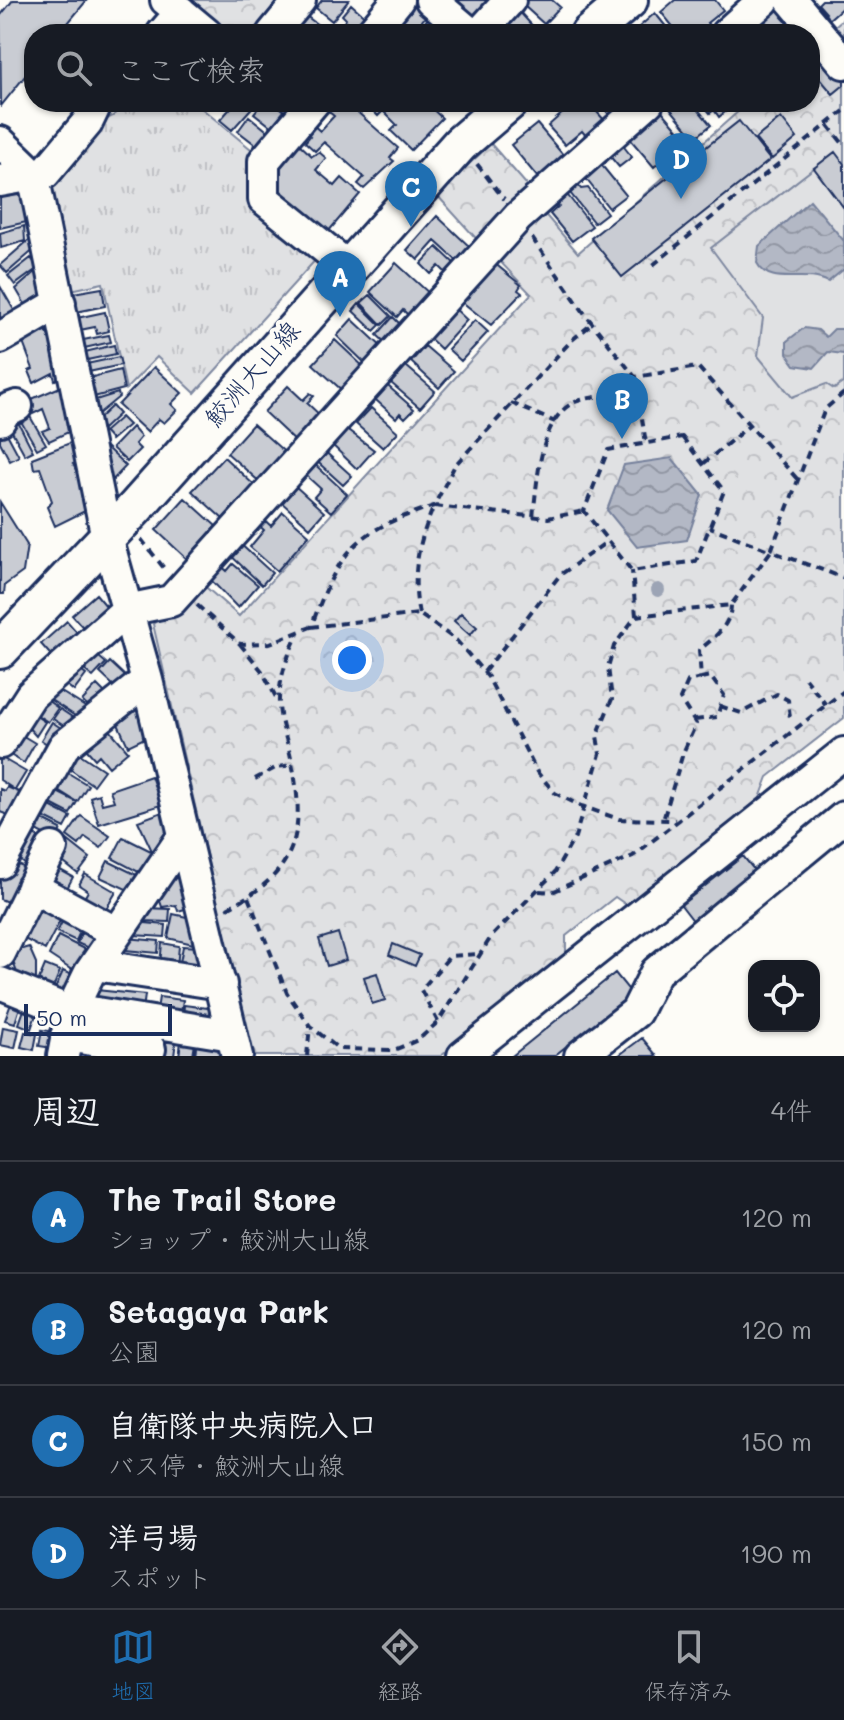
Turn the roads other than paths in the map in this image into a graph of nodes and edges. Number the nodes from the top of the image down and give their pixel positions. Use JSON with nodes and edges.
{"nodes":[{"id":1,"x":300,"y":0,"type":"edge"},
{"id":2,"x":398,"y":0,"type":"edge"},
{"id":3,"x":431,"y":0,"type":"edge"},
{"id":4,"x":510,"y":0,"type":"edge"},
{"id":5,"x":629,"y":0,"type":"edge"},
{"id":6,"x":764,"y":0,"type":"edge"},
{"id":7,"x":791,"y":0,"type":"edge"},
{"id":8,"x":280,"y":24,"type":"edge"},
{"id":9,"x":378,"y":24,"type":"edge"},
{"id":10,"x":459,"y":24,"type":"edge"},
{"id":11,"x":488,"y":24,"type":"edge"},
{"id":12,"x":601,"y":24,"type":"edge"},
{"id":13,"x":737,"y":24,"type":"edge"},
{"id":14,"x":811,"y":24,"type":"edge"},
{"id":15,"x":820,"y":34,"type":"edge"},
{"id":16,"x":844,"y":63,"type":"edge"},
{"id":17,"x":92,"y":112,"type":"edge"},
{"id":18,"x":298,"y":112,"type":"edge"},
{"id":19,"x":497,"y":112,"type":"edge"},
{"id":20,"x":637,"y":112,"type":"edge"},
{"id":21,"x":0,"y":142,"type":"edge"},
{"id":22,"x":33,"y":174,"type":"junction"},
{"id":23,"x":0,"y":181,"type":"edge"},
{"id":24,"x":347,"y":266,"type":"junction"},
{"id":25,"x":60,"y":303,"type":"junction"},
{"id":26,"x":0,"y":338,"type":"edge"},
{"id":27,"x":124,"y":538,"type":"junction"},
{"id":28,"x":127,"y":610,"type":"junction"},
{"id":29,"x":0,"y":650,"type":"edge"},
{"id":30,"x":147,"y":680,"type":"junction"},
{"id":31,"x":0,"y":743,"type":"edge"},
{"id":32,"x":844,"y":753,"type":"edge"},
{"id":33,"x":844,"y":817,"type":"edge"},
{"id":34,"x":182,"y":838,"type":"junction"},
{"id":35,"x":52,"y":848,"type":"dead end"},
{"id":36,"x":0,"y":863,"type":"edge"},
{"id":37,"x":32,"y":887,"type":"junction"},
{"id":38,"x":117,"y":933,"type":"junction"},
{"id":39,"x":0,"y":953,"type":"edge"},
{"id":40,"x":95,"y":965,"type":"junction"},
{"id":41,"x":0,"y":983,"type":"edge"},
{"id":42,"x":221,"y":984,"type":"junction"},
{"id":43,"x":68,"y":1028,"type":"edge"},
{"id":44,"x":235,"y":1046,"type":"edge"},
{"id":45,"x":150,"y":1049,"type":"dead end"},
{"id":46,"x":463,"y":1056,"type":"edge"},
{"id":47,"x":580,"y":1056,"type":"edge"}],
"edges":[{"from":1,"to":8,"type":"street"},
{"from":2,"to":9,"type":"street"},
{"from":3,"to":10,"type":"street"},
{"from":4,"to":11,"type":"street"},
{"from":5,"to":12,"type":"main road"},
{"from":6,"to":13,"type":"street"},
{"from":7,"to":14,"type":"street"},
{"from":15,"to":16,"type":"street"},
{"from":17,"to":22,"type":"street"},
{"from":18,"to":24,"type":"street"},
{"from":19,"to":24,"type":"main road","name":"鮫洲大山線"},
{"from":20,"to":28,"type":"street"},
{"from":21,"to":22,"type":"street"},
{"from":22,"to":23,"type":"street"},
{"from":22,"to":25,"type":"street"},
{"from":24,"to":27,"type":"main road","name":"鮫洲大山線"},
{"from":25,"to":26,"type":"street"},
{"from":25,"to":27,"type":"street"},
{"from":27,"to":28,"type":"street"},
{"from":27,"to":29,"type":"main road","name":"鮫洲大山線"},
{"from":28,"to":30,"type":"street"},
{"from":28,"to":31,"type":"street"},
{"from":30,"to":34,"type":"street"},
{"from":30,"to":36,"type":"street"},
{"from":32,"to":46,"type":"street"},
{"from":33,"to":47,"type":"street"},
{"from":34,"to":38,"type":"street"},
{"from":34,"to":42,"type":"street"},
{"from":35,"to":37,"type":"street"},
{"from":37,"to":38,"type":"street"},
{"from":37,"to":39,"type":"street"},
{"from":38,"to":40,"type":"street"},
{"from":40,"to":42,"type":"street"},
{"from":40,"to":43,"type":"street"},
{"from":41,"to":43,"type":"street"},
{"from":42,"to":44,"type":"street"},
{"from":43,"to":44,"type":"street"},
{"from":43,"to":45,"type":"street"}]}
